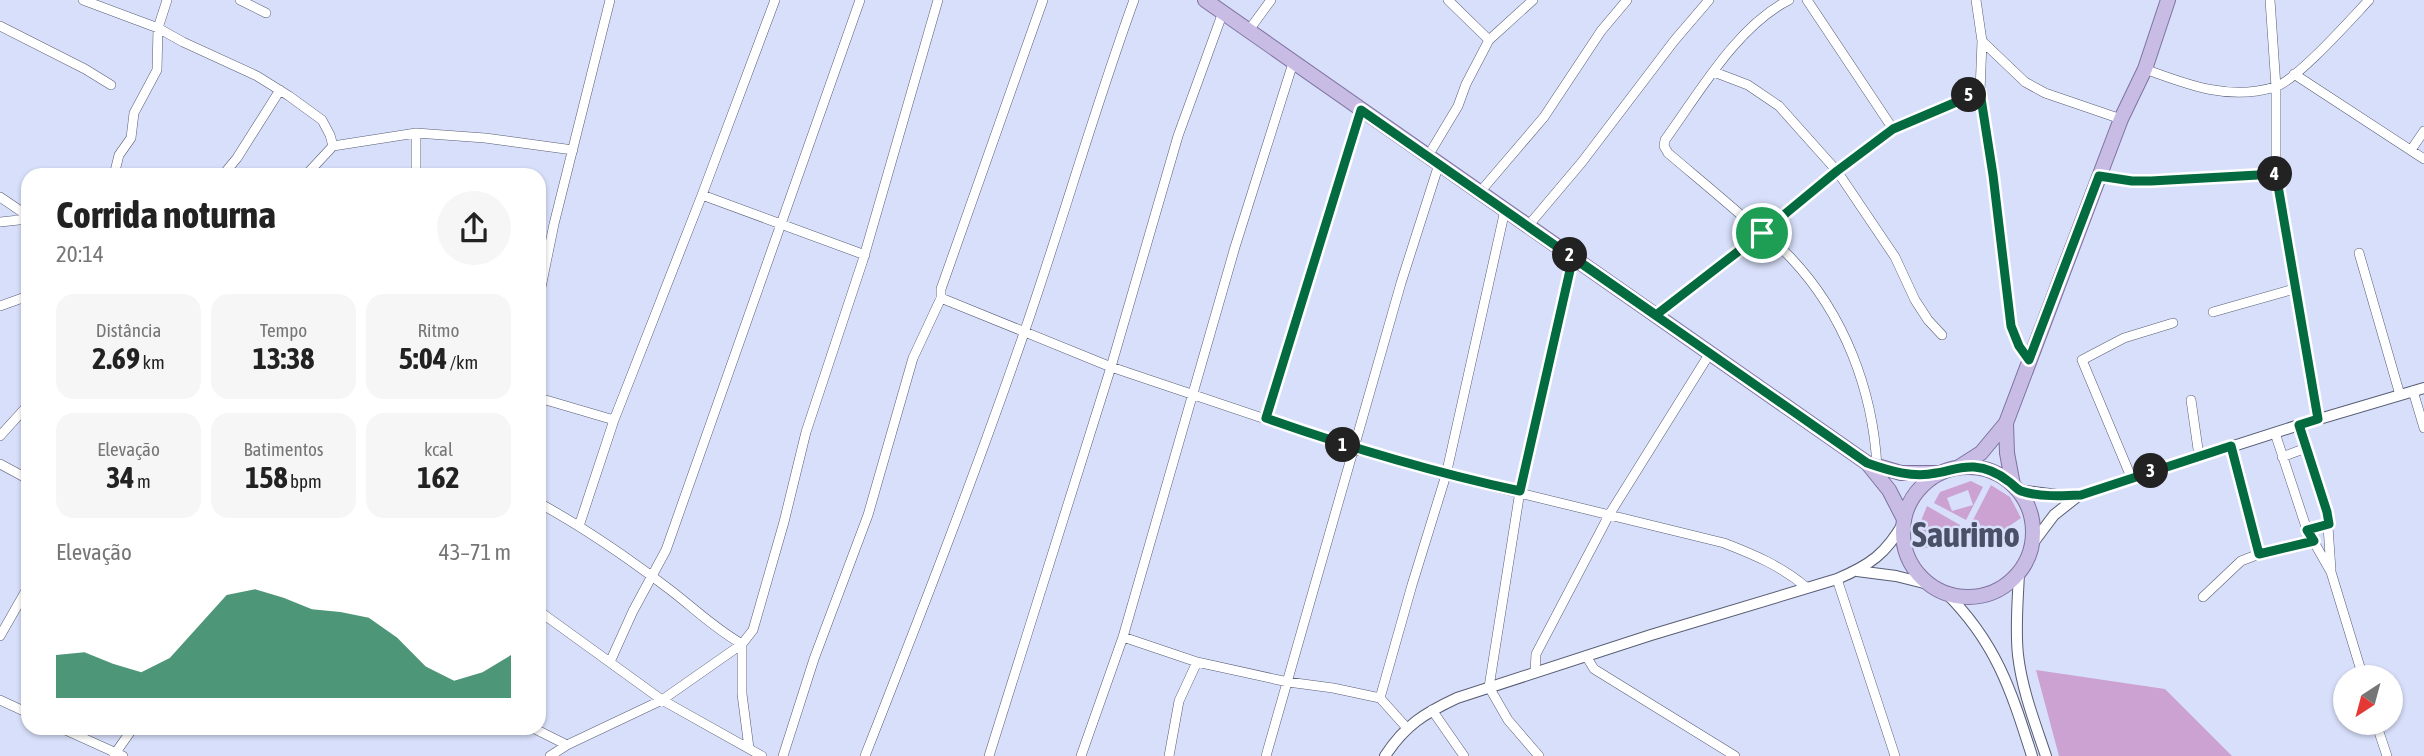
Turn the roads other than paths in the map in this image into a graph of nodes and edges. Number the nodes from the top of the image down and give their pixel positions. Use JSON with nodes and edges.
{"nodes":[{"id":1,"x":83,"y":0,"type":"edge"},
{"id":2,"x":167,"y":0,"type":"edge"},
{"id":3,"x":240,"y":0,"type":"edge"},
{"id":4,"x":610,"y":0,"type":"edge"},
{"id":5,"x":775,"y":0,"type":"edge"},
{"id":6,"x":860,"y":0,"type":"edge"},
{"id":7,"x":938,"y":0,"type":"edge"},
{"id":8,"x":1043,"y":0,"type":"edge"},
{"id":9,"x":1134,"y":0,"type":"edge"},
{"id":10,"x":1205,"y":0,"type":"edge"},
{"id":11,"x":1271,"y":0,"type":"edge"},
{"id":12,"x":1448,"y":0,"type":"edge"},
{"id":13,"x":1533,"y":0,"type":"edge"},
{"id":14,"x":1627,"y":0,"type":"edge"},
{"id":15,"x":1709,"y":0,"type":"edge"},
{"id":16,"x":1790,"y":0,"type":"edge"},
{"id":17,"x":1807,"y":0,"type":"edge"},
{"id":18,"x":1976,"y":0,"type":"edge"},
{"id":19,"x":2168,"y":0,"type":"edge"},
{"id":20,"x":2270,"y":0,"type":"edge"},
{"id":21,"x":2369,"y":0,"type":"edge"},
{"id":22,"x":1223,"y":12,"type":"junction"},
{"id":23,"x":265,"y":13,"type":"dead end"},
{"id":24,"x":0,"y":26,"type":"edge"},
{"id":25,"x":159,"y":28,"type":"junction"},
{"id":26,"x":1249,"y":30,"type":"junction"},
{"id":27,"x":1489,"y":40,"type":"junction"},
{"id":28,"x":1982,"y":41,"type":"junction"},
{"id":29,"x":1293,"y":63,"type":"junction"},
{"id":30,"x":2145,"y":69,"type":"junction"},
{"id":31,"x":1714,"y":72,"type":"junction"},
{"id":32,"x":2294,"y":74,"type":"junction"},
{"id":33,"x":111,"y":85,"type":"dead end"},
{"id":34,"x":2276,"y":87,"type":"junction"},
{"id":35,"x":280,"y":90,"type":"junction"},
{"id":36,"x":1980,"y":92,"type":"junction"},
{"id":37,"x":1361,"y":110,"type":"junction"},
{"id":38,"x":2120,"y":119,"type":"junction"},
{"id":39,"x":1893,"y":129,"type":"junction"},
{"id":40,"x":2424,"y":131,"type":"edge"},
{"id":41,"x":416,"y":133,"type":"junction"},
{"id":42,"x":333,"y":146,"type":"junction"},
{"id":43,"x":573,"y":150,"type":"junction"},
{"id":44,"x":2411,"y":150,"type":"junction"},
{"id":45,"x":2424,"y":159,"type":"edge"},
{"id":46,"x":1434,"y":160,"type":"junction"},
{"id":47,"x":116,"y":168,"type":"edge"},
{"id":48,"x":229,"y":168,"type":"edge"},
{"id":49,"x":313,"y":168,"type":"edge"},
{"id":50,"x":416,"y":168,"type":"edge"},
{"id":51,"x":1837,"y":171,"type":"junction"},
{"id":52,"x":2276,"y":174,"type":"junction"},
{"id":53,"x":2099,"y":176,"type":"junction"},
{"id":54,"x":1480,"y":192,"type":"junction"},
{"id":55,"x":702,"y":195,"type":"junction"},
{"id":56,"x":0,"y":197,"type":"edge"},
{"id":57,"x":1505,"y":211,"type":"junction"},
{"id":58,"x":21,"y":213,"type":"edge"},
{"id":59,"x":21,"y":219,"type":"edge"},
{"id":60,"x":0,"y":222,"type":"edge"},
{"id":61,"x":780,"y":223,"type":"junction"},
{"id":62,"x":1528,"y":226,"type":"junction"},
{"id":63,"x":1762,"y":233,"type":"junction"},
{"id":64,"x":2359,"y":253,"type":"dead end"},
{"id":65,"x":864,"y":255,"type":"junction"},
{"id":66,"x":1573,"y":257,"type":"junction"},
{"id":67,"x":546,"y":267,"type":"edge"},
{"id":68,"x":2294,"y":289,"type":"junction"},
{"id":69,"x":21,"y":298,"type":"edge"},
{"id":70,"x":941,"y":298,"type":"junction"},
{"id":71,"x":0,"y":306,"type":"edge"},
{"id":72,"x":2213,"y":312,"type":"dead end"},
{"id":73,"x":1656,"y":315,"type":"junction"},
{"id":74,"x":2173,"y":323,"type":"dead end"},
{"id":75,"x":1024,"y":333,"type":"junction"},
{"id":76,"x":1942,"y":335,"type":"dead end"},
{"id":77,"x":1710,"y":353,"type":"junction"},
{"id":78,"x":2029,"y":360,"type":"junction"},
{"id":79,"x":1111,"y":367,"type":"junction"},
{"id":80,"x":2419,"y":390,"type":"edge"},
{"id":81,"x":2400,"y":395,"type":"junction"},
{"id":82,"x":1193,"y":396,"type":"junction"},
{"id":83,"x":546,"y":400,"type":"edge"},
{"id":84,"x":2191,"y":400,"type":"dead end"},
{"id":85,"x":21,"y":413,"type":"edge"},
{"id":86,"x":1266,"y":418,"type":"junction"},
{"id":87,"x":2318,"y":419,"type":"junction"},
{"id":88,"x":614,"y":420,"type":"junction"},
{"id":89,"x":2007,"y":423,"type":"junction"},
{"id":90,"x":2299,"y":425,"type":"junction"},
{"id":91,"x":2424,"y":428,"type":"edge"},
{"id":92,"x":2275,"y":433,"type":"junction"},
{"id":93,"x":0,"y":436,"type":"edge"},
{"id":94,"x":2231,"y":446,"type":"junction"},
{"id":95,"x":2306,"y":448,"type":"junction"},
{"id":96,"x":1354,"y":449,"type":"junction"},
{"id":97,"x":2199,"y":456,"type":"junction"},
{"id":98,"x":2283,"y":457,"type":"junction"},
{"id":99,"x":0,"y":464,"type":"edge"},
{"id":100,"x":1872,"y":465,"type":"junction"},
{"id":101,"x":1959,"y":467,"type":"junction"},
{"id":102,"x":1940,"y":473,"type":"junction"},
{"id":103,"x":21,"y":475,"type":"edge"},
{"id":104,"x":1446,"y":475,"type":"junction"},
{"id":105,"x":2131,"y":477,"type":"junction"},
{"id":106,"x":2016,"y":487,"type":"junction"},
{"id":107,"x":1520,"y":491,"type":"junction"},
{"id":108,"x":2081,"y":495,"type":"junction"},
{"id":109,"x":546,"y":507,"type":"edge"},
{"id":110,"x":1609,"y":515,"type":"junction"},
{"id":111,"x":1904,"y":521,"type":"junction"},
{"id":112,"x":2329,"y":524,"type":"junction"},
{"id":113,"x":579,"y":526,"type":"junction"},
{"id":114,"x":2307,"y":530,"type":"junction"},
{"id":115,"x":2314,"y":541,"type":"junction"},
{"id":116,"x":2033,"y":543,"type":"junction"},
{"id":117,"x":2259,"y":554,"type":"junction"},
{"id":118,"x":1857,"y":571,"type":"junction"},
{"id":119,"x":2019,"y":572,"type":"junction"},
{"id":120,"x":2331,"y":572,"type":"junction"},
{"id":121,"x":650,"y":576,"type":"junction"},
{"id":122,"x":1837,"y":579,"type":"junction"},
{"id":123,"x":1928,"y":584,"type":"junction"},
{"id":124,"x":1806,"y":587,"type":"junction"},
{"id":125,"x":1945,"y":592,"type":"junction"},
{"id":126,"x":2203,"y":597,"type":"dead end"},
{"id":127,"x":21,"y":599,"type":"edge"},
{"id":128,"x":546,"y":616,"type":"edge"},
{"id":129,"x":0,"y":636,"type":"edge"},
{"id":130,"x":1123,"y":637,"type":"junction"},
{"id":131,"x":742,"y":644,"type":"junction"},
{"id":132,"x":1586,"y":656,"type":"junction"},
{"id":133,"x":610,"y":662,"type":"junction"},
{"id":134,"x":1197,"y":662,"type":"junction"},
{"id":135,"x":2359,"y":665,"type":"edge"},
{"id":136,"x":1535,"y":672,"type":"junction"},
{"id":137,"x":1288,"y":682,"type":"junction"},
{"id":138,"x":2023,"y":686,"type":"junction"},
{"id":139,"x":1489,"y":687,"type":"junction"},
{"id":140,"x":2011,"y":690,"type":"junction"},
{"id":141,"x":1380,"y":698,"type":"junction"},
{"id":142,"x":0,"y":700,"type":"edge"},
{"id":143,"x":662,"y":700,"type":"junction"},
{"id":144,"x":21,"y":710,"type":"edge"},
{"id":145,"x":1432,"y":710,"type":"junction"},
{"id":146,"x":1406,"y":727,"type":"junction"},
{"id":147,"x":546,"y":734,"type":"edge"},
{"id":148,"x":76,"y":735,"type":"edge"},
{"id":149,"x":129,"y":735,"type":"edge"},
{"id":150,"x":2380,"y":735,"type":"edge"},
{"id":151,"x":567,"y":745,"type":"junction"},
{"id":152,"x":749,"y":748,"type":"junction"},
{"id":153,"x":117,"y":755,"type":"edge"},
{"id":154,"x":550,"y":756,"type":"edge"},
{"id":155,"x":762,"y":756,"type":"edge"},
{"id":156,"x":783,"y":756,"type":"edge"},
{"id":157,"x":865,"y":756,"type":"edge"},
{"id":158,"x":989,"y":756,"type":"edge"},
{"id":159,"x":1081,"y":756,"type":"edge"},
{"id":160,"x":1169,"y":756,"type":"edge"},
{"id":161,"x":1266,"y":756,"type":"edge"},
{"id":162,"x":1385,"y":756,"type":"edge"},
{"id":163,"x":1464,"y":756,"type":"edge"},
{"id":164,"x":1539,"y":756,"type":"edge"},
{"id":165,"x":1735,"y":756,"type":"edge"},
{"id":166,"x":1895,"y":756,"type":"edge"},
{"id":167,"x":2032,"y":756,"type":"edge"},
{"id":168,"x":2046,"y":756,"type":"edge"},
{"id":169,"x":2386,"y":756,"type":"edge"}],
"edges":[{"from":1,"to":25,"type":"street"},
{"from":2,"to":25,"type":"street"},
{"from":3,"to":23,"type":"street"},
{"from":4,"to":43,"type":"street"},
{"from":5,"to":55,"type":"street"},
{"from":6,"to":61,"type":"street"},
{"from":7,"to":65,"type":"street"},
{"from":8,"to":70,"type":"street"},
{"from":9,"to":75,"type":"street"},
{"from":10,"to":22,"type":"main road"},
{"from":11,"to":26,"type":"street"},
{"from":12,"to":27,"type":"street"},
{"from":13,"to":27,"type":"street"},
{"from":14,"to":54,"type":"street"},
{"from":15,"to":62,"type":"street"},
{"from":16,"to":31,"type":"street"},
{"from":17,"to":39,"type":"street"},
{"from":18,"to":28,"type":"street"},
{"from":19,"to":30,"type":"main road"},
{"from":20,"to":34,"type":"street"},
{"from":21,"to":32,"type":"street"},
{"from":22,"to":26,"type":"main road"},
{"from":22,"to":79,"type":"street"},
{"from":24,"to":33,"type":"street"},
{"from":25,"to":35,"type":"street"},
{"from":25,"to":47,"type":"street"},
{"from":26,"to":29,"type":"main road"},
{"from":27,"to":46,"type":"street"},
{"from":28,"to":36,"type":"street"},
{"from":28,"to":38,"type":"street"},
{"from":29,"to":37,"type":"main road"},
{"from":29,"to":82,"type":"street"},
{"from":30,"to":34,"type":"street"},
{"from":30,"to":38,"type":"main road"},
{"from":31,"to":51,"type":"street"},
{"from":31,"to":63,"type":"street"},
{"from":32,"to":34,"type":"street"},
{"from":32,"to":44,"type":"street"},
{"from":34,"to":52,"type":"street"},
{"from":35,"to":42,"type":"street"},
{"from":35,"to":48,"type":"street"},
{"from":36,"to":39,"type":"street"},
{"from":36,"to":78,"type":"street"},
{"from":37,"to":46,"type":"main road"},
{"from":37,"to":86,"type":"street"},
{"from":38,"to":53,"type":"main road"},
{"from":39,"to":51,"type":"street"},
{"from":40,"to":44,"type":"street"},
{"from":41,"to":42,"type":"street"},
{"from":41,"to":43,"type":"street"},
{"from":41,"to":50,"type":"street"},
{"from":42,"to":49,"type":"street"},
{"from":43,"to":67,"type":"street"},
{"from":44,"to":45,"type":"street"},
{"from":46,"to":54,"type":"main road"},
{"from":46,"to":96,"type":"street"},
{"from":51,"to":63,"type":"street"},
{"from":51,"to":76,"type":"street"},
{"from":52,"to":53,"type":"street"},
{"from":52,"to":68,"type":"street"},
{"from":53,"to":78,"type":"main road"},
{"from":54,"to":57,"type":"main road"},
{"from":55,"to":61,"type":"street"},
{"from":55,"to":88,"type":"street"},
{"from":56,"to":58,"type":"street"},
{"from":57,"to":62,"type":"main road"},
{"from":57,"to":104,"type":"street"},
{"from":59,"to":60,"type":"street"},
{"from":61,"to":65,"type":"street"},
{"from":61,"to":121,"type":"street"},
{"from":62,"to":66,"type":"main road"},
{"from":63,"to":73,"type":"street"},
{"from":63,"to":100,"type":"street"},
{"from":64,"to":81,"type":"street"},
{"from":65,"to":131,"type":"street"},
{"from":66,"to":73,"type":"main road"},
{"from":66,"to":107,"type":"street"},
{"from":68,"to":72,"type":"street"},
{"from":68,"to":87,"type":"street"},
{"from":69,"to":71,"type":"street"},
{"from":70,"to":75,"type":"street"},
{"from":70,"to":156,"type":"street"},
{"from":73,"to":77,"type":"main road"},
{"from":74,"to":105,"type":"street"},
{"from":75,"to":79,"type":"street"},
{"from":75,"to":157,"type":"street"},
{"from":77,"to":100,"type":"main road"},
{"from":77,"to":110,"type":"street"},
{"from":78,"to":89,"type":"main road"},
{"from":79,"to":82,"type":"street"},
{"from":79,"to":158,"type":"street"},
{"from":80,"to":81,"type":"street"},
{"from":80,"to":91,"type":"street"},
{"from":81,"to":87,"type":"street"},
{"from":82,"to":86,"type":"street"},
{"from":82,"to":130,"type":"street"},
{"from":83,"to":88,"type":"street"},
{"from":84,"to":97,"type":"street"},
{"from":85,"to":93,"type":"street"},
{"from":86,"to":96,"type":"street"},
{"from":87,"to":90,"type":"street"},
{"from":88,"to":113,"type":"street"},
{"from":89,"to":101,"type":"main road"},
{"from":89,"to":106,"type":"main road"},
{"from":90,"to":92,"type":"street"},
{"from":90,"to":95,"type":"street"},
{"from":92,"to":94,"type":"street"},
{"from":92,"to":98,"type":"street"},
{"from":94,"to":97,"type":"street"},
{"from":94,"to":117,"type":"street"},
{"from":95,"to":98,"type":"street"},
{"from":95,"to":112,"type":"street"},
{"from":96,"to":104,"type":"street"},
{"from":96,"to":137,"type":"street"},
{"from":97,"to":105,"type":"street"},
{"from":98,"to":114,"type":"street"},
{"from":99,"to":103,"type":"street"},
{"from":100,"to":102,"type":"main road"},
{"from":100,"to":111,"type":"main road"},
{"from":101,"to":102,"type":"main road"},
{"from":101,"to":106,"type":"main road"},
{"from":102,"to":111,"type":"main road"},
{"from":104,"to":107,"type":"street"},
{"from":104,"to":141,"type":"street"},
{"from":105,"to":108,"type":"street"},
{"from":106,"to":108,"type":"street"},
{"from":106,"to":116,"type":"main road"},
{"from":107,"to":110,"type":"street"},
{"from":107,"to":139,"type":"street"},
{"from":108,"to":116,"type":"street"},
{"from":109,"to":113,"type":"street"},
{"from":110,"to":124,"type":"street"},
{"from":110,"to":136,"type":"street"},
{"from":111,"to":118,"type":"street"},
{"from":111,"to":123,"type":"main road"},
{"from":112,"to":114,"type":"street"},
{"from":112,"to":120,"type":"street"},
{"from":113,"to":121,"type":"street"},
{"from":114,"to":115,"type":"street"},
{"from":115,"to":117,"type":"street"},
{"from":115,"to":120,"type":"street"},
{"from":116,"to":119,"type":"main road"},
{"from":117,"to":126,"type":"street"},
{"from":118,"to":122,"type":"street"},
{"from":118,"to":123,"type":"street"},
{"from":119,"to":125,"type":"main road"},
{"from":119,"to":138,"type":"street"},
{"from":120,"to":135,"type":"street"},
{"from":121,"to":131,"type":"street"},
{"from":121,"to":133,"type":"street"},
{"from":122,"to":124,"type":"street"},
{"from":122,"to":166,"type":"street"},
{"from":123,"to":125,"type":"main road"},
{"from":124,"to":132,"type":"street"},
{"from":125,"to":140,"type":"street"},
{"from":127,"to":129,"type":"street"},
{"from":128,"to":133,"type":"street"},
{"from":130,"to":134,"type":"street"},
{"from":130,"to":159,"type":"street"},
{"from":131,"to":143,"type":"street"},
{"from":131,"to":152,"type":"street"},
{"from":132,"to":136,"type":"street"},
{"from":132,"to":165,"type":"street"},
{"from":133,"to":143,"type":"street"},
{"from":134,"to":137,"type":"street"},
{"from":134,"to":160,"type":"street"},
{"from":136,"to":139,"type":"street"},
{"from":137,"to":141,"type":"street"},
{"from":137,"to":161,"type":"street"},
{"from":138,"to":140,"type":"street"},
{"from":138,"to":168,"type":"street"},
{"from":139,"to":145,"type":"street"},
{"from":139,"to":164,"type":"street"},
{"from":140,"to":167,"type":"street"},
{"from":141,"to":146,"type":"street"},
{"from":142,"to":144,"type":"street"},
{"from":143,"to":151,"type":"street"},
{"from":143,"to":152,"type":"street"},
{"from":145,"to":146,"type":"street"},
{"from":145,"to":163,"type":"street"},
{"from":146,"to":162,"type":"street"},
{"from":147,"to":151,"type":"street"},
{"from":148,"to":153,"type":"street"},
{"from":149,"to":153,"type":"street"},
{"from":150,"to":169,"type":"street"},
{"from":151,"to":154,"type":"street"},
{"from":152,"to":155,"type":"street"}]}
